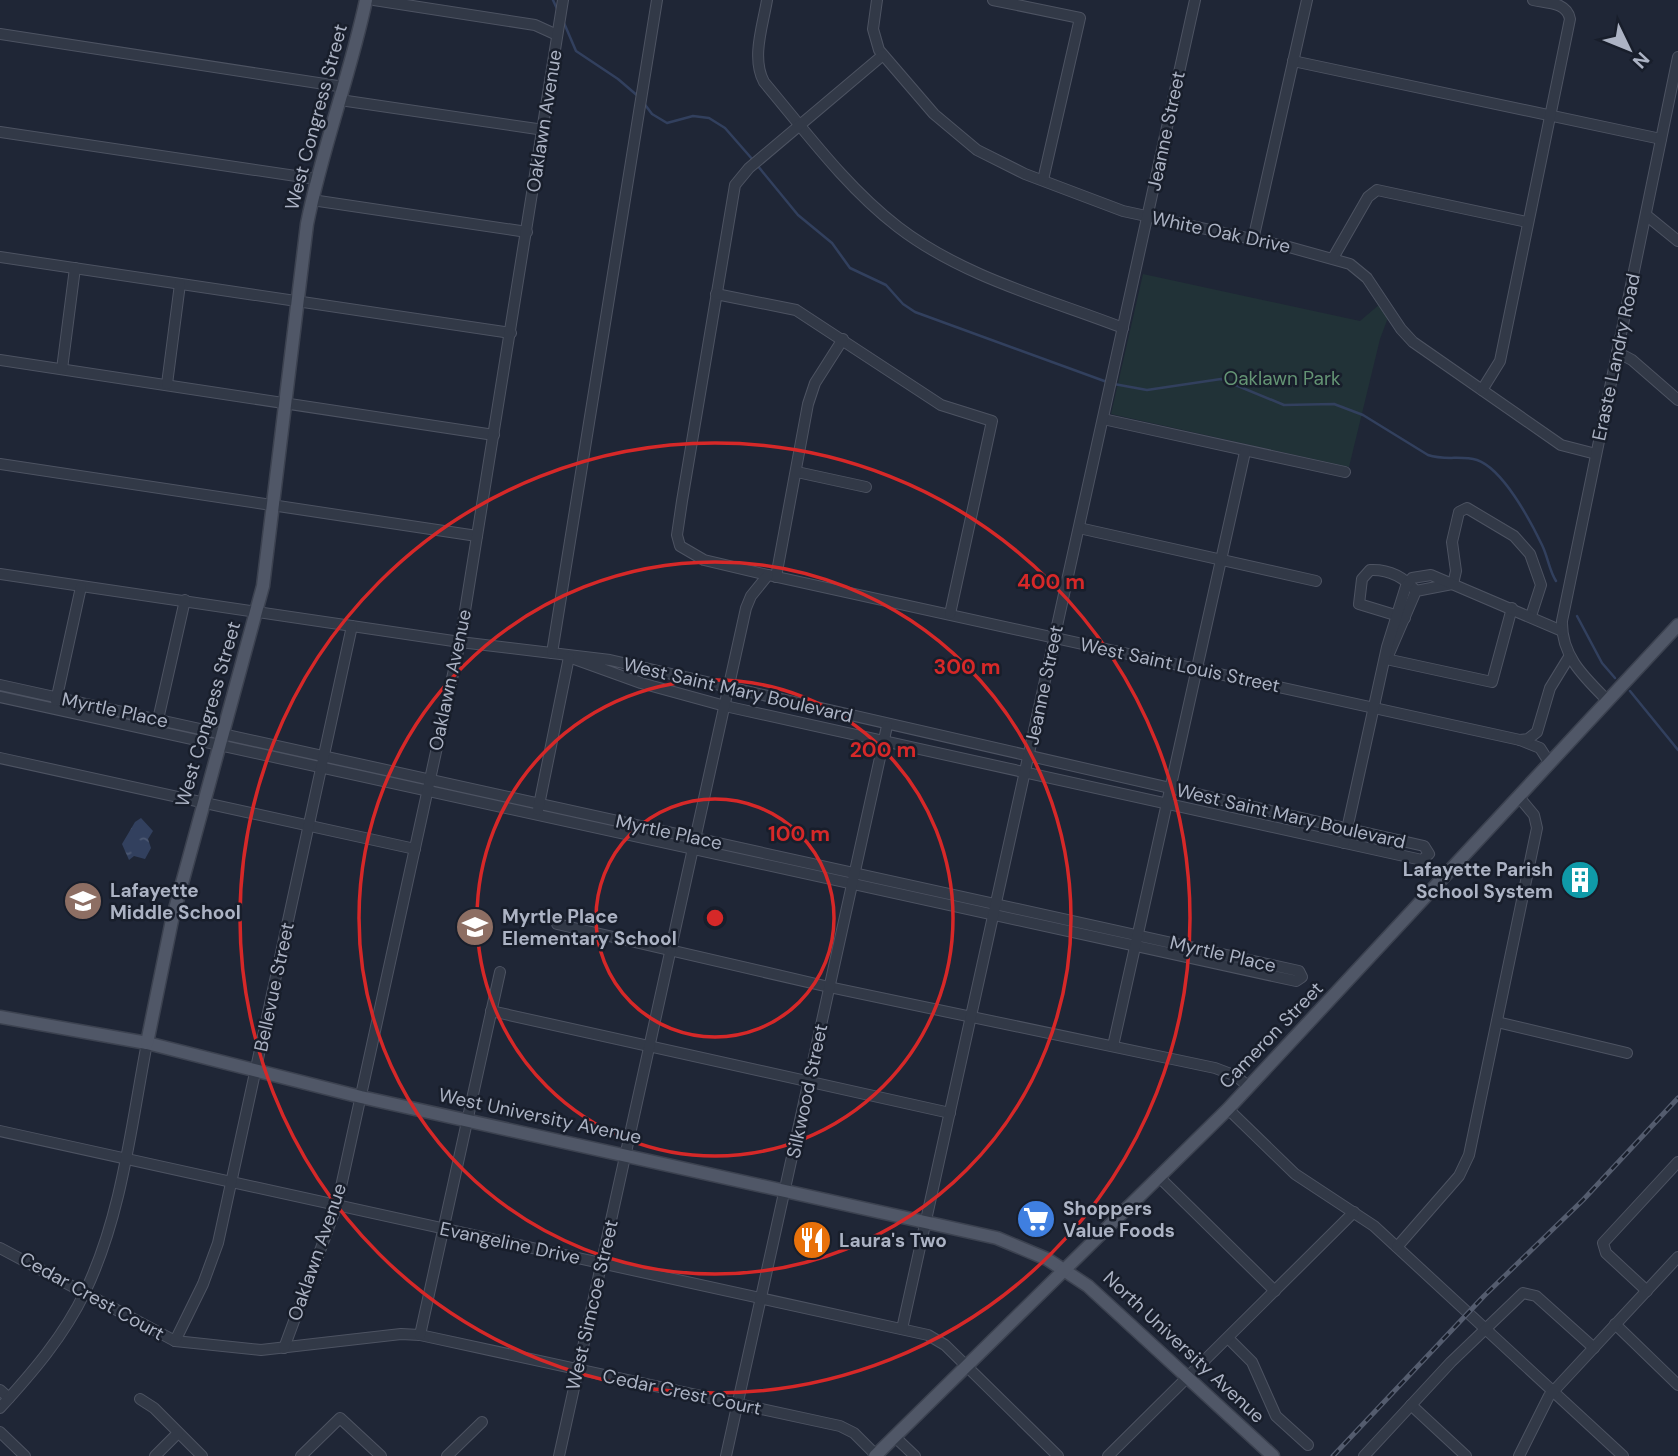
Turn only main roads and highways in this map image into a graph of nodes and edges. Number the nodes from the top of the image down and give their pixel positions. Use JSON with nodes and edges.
{"nodes":[{"id":1,"x":366,"y":0,"type":"edge"},
{"id":2,"x":1678,"y":625,"type":"edge"},
{"id":3,"x":0,"y":1017,"type":"edge"},
{"id":4,"x":147,"y":1043,"type":"junction"},
{"id":5,"x":1066,"y":1270,"type":"junction"},
{"id":6,"x":876,"y":1456,"type":"edge"},
{"id":7,"x":1273,"y":1456,"type":"edge"}],
"edges":[{"from":1,"to":4,"type":"main road","name":"West Congress Street"},
{"from":2,"to":5,"type":"main road","name":"Cameron Street"},
{"from":3,"to":4,"type":"main road","name":"West University Avenue"},
{"from":4,"to":5,"type":"main road","name":"West University Avenue"},
{"from":5,"to":6,"type":"main road","name":"Cameron Street"},
{"from":5,"to":7,"type":"main road","name":"North University Avenue"}]}
